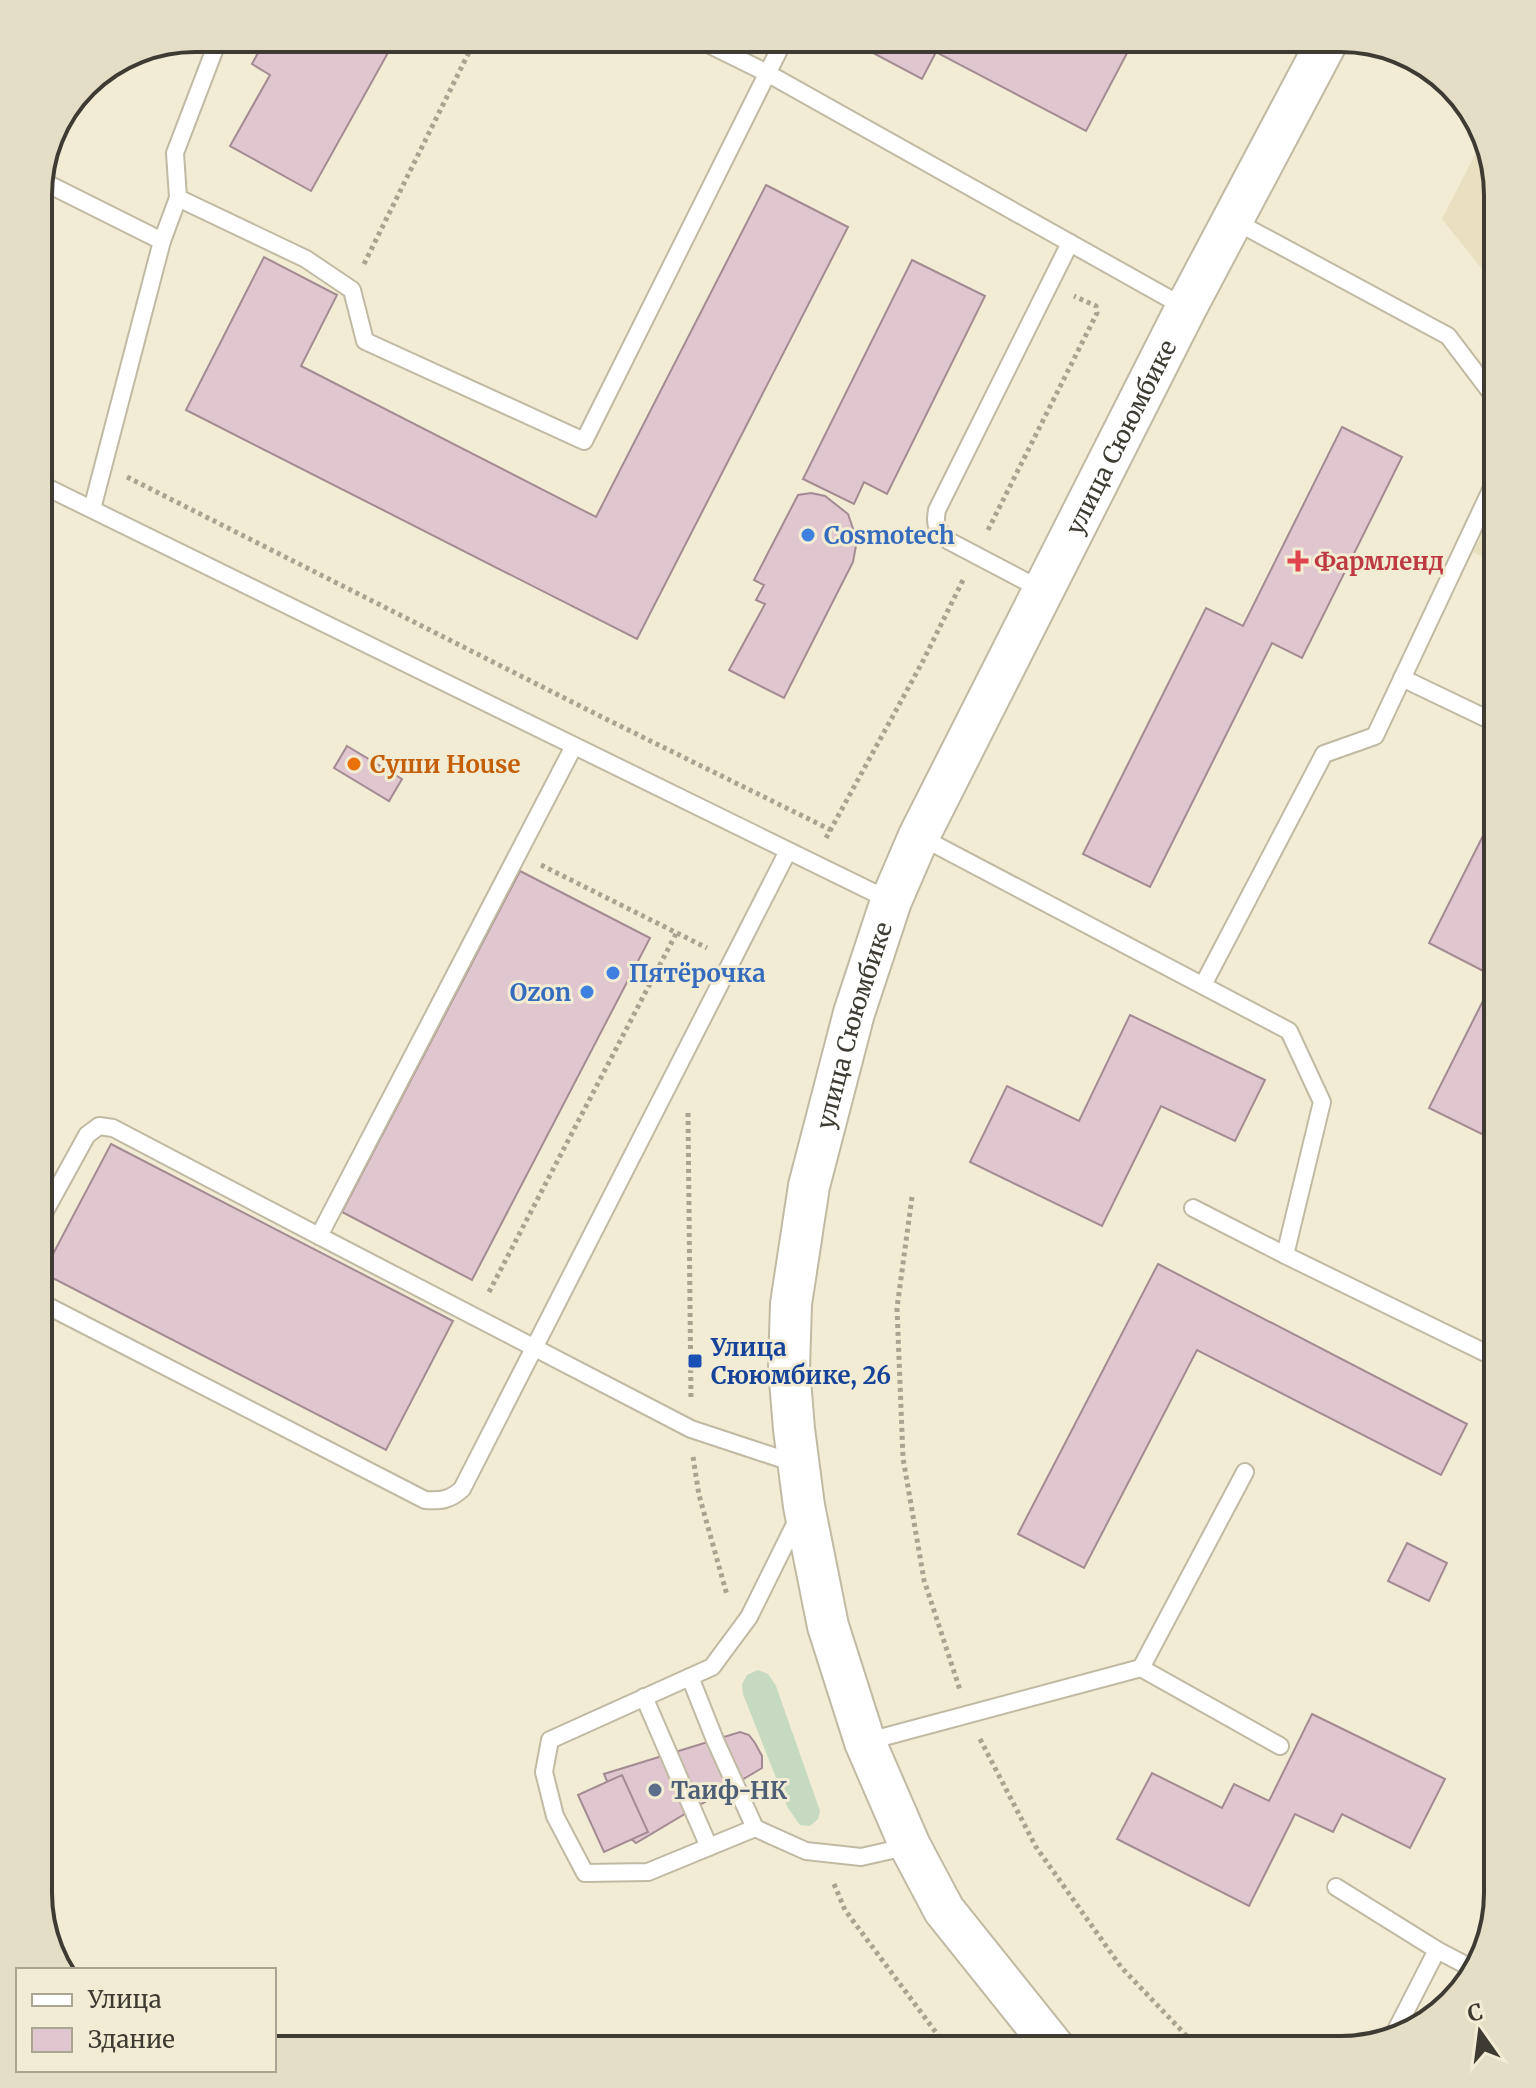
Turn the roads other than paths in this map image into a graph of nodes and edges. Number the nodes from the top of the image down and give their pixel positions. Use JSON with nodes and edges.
{"nodes":[{"id":1,"x":214,"y":52,"type":"edge"},
{"id":2,"x":724,"y":52,"type":"edge"},
{"id":3,"x":778,"y":52,"type":"edge"},
{"id":4,"x":1322,"y":52,"type":"edge"},
{"id":5,"x":767,"y":73,"type":"junction"},
{"id":6,"x":52,"y":186,"type":"edge"},
{"id":7,"x":178,"y":198,"type":"junction"},
{"id":8,"x":1233,"y":220,"type":"junction"},
{"id":9,"x":162,"y":241,"type":"junction"},
{"id":10,"x":1070,"y":243,"type":"junction"},
{"id":11,"x":1186,"y":308,"type":"junction"},
{"id":12,"x":1484,"y":384,"type":"edge"},
{"id":13,"x":52,"y":490,"type":"edge"},
{"id":14,"x":1484,"y":505,"type":"edge"},
{"id":15,"x":92,"y":509,"type":"junction"},
{"id":16,"x":1044,"y":591,"type":"junction"},
{"id":17,"x":1402,"y":678,"type":"junction"},
{"id":18,"x":1484,"y":717,"type":"edge"},
{"id":19,"x":574,"y":746,"type":"junction"},
{"id":20,"x":919,"y":836,"type":"junction"},
{"id":21,"x":788,"y":851,"type":"junction"},
{"id":22,"x":891,"y":901,"type":"junction"},
{"id":23,"x":1203,"y":985,"type":"junction"},
{"id":24,"x":52,"y":1199,"type":"edge"},
{"id":25,"x":1193,"y":1208,"type":"dead end"},
{"id":26,"x":319,"y":1236,"type":"junction"},
{"id":27,"x":1285,"y":1255,"type":"junction"},
{"id":28,"x":52,"y":1308,"type":"edge"},
{"id":29,"x":535,"y":1348,"type":"junction"},
{"id":30,"x":1484,"y":1352,"type":"edge"},
{"id":31,"x":799,"y":1464,"type":"junction"},
{"id":32,"x":1245,"y":1472,"type":"dead end"},
{"id":33,"x":804,"y":1506,"type":"junction"},
{"id":34,"x":1141,"y":1668,"type":"junction"},
{"id":35,"x":690,"y":1677,"type":"junction"},
{"id":36,"x":644,"y":1697,"type":"junction"},
{"id":37,"x":865,"y":1742,"type":"junction"},
{"id":38,"x":1280,"y":1746,"type":"dead end"},
{"id":39,"x":755,"y":1828,"type":"junction"},
{"id":40,"x":910,"y":1846,"type":"junction"},
{"id":41,"x":709,"y":1847,"type":"junction"},
{"id":42,"x":1336,"y":1887,"type":"dead end"},
{"id":43,"x":1437,"y":1950,"type":"junction"},
{"id":44,"x":1465,"y":1965,"type":"edge"},
{"id":45,"x":1400,"y":2023,"type":"edge"},
{"id":46,"x":1045,"y":2036,"type":"edge"}],
"edges":[{"from":1,"to":7,"type":"lane"},
{"from":2,"to":5,"type":"lane"},
{"from":3,"to":5,"type":"lane"},
{"from":4,"to":8,"type":"street","name":"улица Сююмбике"},
{"from":5,"to":7,"type":"lane"},
{"from":5,"to":10,"type":"lane"},
{"from":6,"to":9,"type":"lane"},
{"from":7,"to":9,"type":"lane"},
{"from":8,"to":11,"type":"street","name":"улица Сююмбике"},
{"from":8,"to":12,"type":"lane"},
{"from":9,"to":15,"type":"lane"},
{"from":10,"to":11,"type":"lane"},
{"from":10,"to":16,"type":"lane"},
{"from":11,"to":16,"type":"street","name":"улица Сююмбике"},
{"from":13,"to":15,"type":"lane"},
{"from":14,"to":17,"type":"lane"},
{"from":15,"to":19,"type":"lane"},
{"from":16,"to":20,"type":"street","name":"улица Сююмбике"},
{"from":17,"to":18,"type":"lane"},
{"from":17,"to":23,"type":"lane"},
{"from":19,"to":21,"type":"lane"},
{"from":19,"to":26,"type":"lane"},
{"from":20,"to":22,"type":"street","name":"улица Сююмбике"},
{"from":20,"to":23,"type":"lane"},
{"from":21,"to":22,"type":"lane"},
{"from":21,"to":29,"type":"lane"},
{"from":22,"to":31,"type":"street","name":"улица Сююмбике"},
{"from":23,"to":27,"type":"lane"},
{"from":24,"to":26,"type":"lane"},
{"from":25,"to":27,"type":"lane"},
{"from":26,"to":29,"type":"lane"},
{"from":27,"to":30,"type":"lane"},
{"from":28,"to":29,"type":"lane"},
{"from":29,"to":31,"type":"lane"},
{"from":31,"to":33,"type":"street","name":"улица Сююмбике"},
{"from":32,"to":34,"type":"lane"},
{"from":33,"to":35,"type":"lane"},
{"from":33,"to":37,"type":"street","name":"улица Сююмбике"},
{"from":34,"to":37,"type":"lane"},
{"from":34,"to":38,"type":"lane"},
{"from":35,"to":36,"type":"lane"},
{"from":35,"to":39,"type":"lane"},
{"from":36,"to":41,"type":"lane"},
{"from":36,"to":41,"type":"lane"},
{"from":37,"to":40,"type":"street","name":"улица Сююмбике"},
{"from":39,"to":40,"type":"lane"},
{"from":39,"to":41,"type":"lane"},
{"from":40,"to":46,"type":"street","name":"улица Сююмбике"},
{"from":42,"to":43,"type":"lane"},
{"from":43,"to":44,"type":"lane"},
{"from":43,"to":45,"type":"lane"}]}
